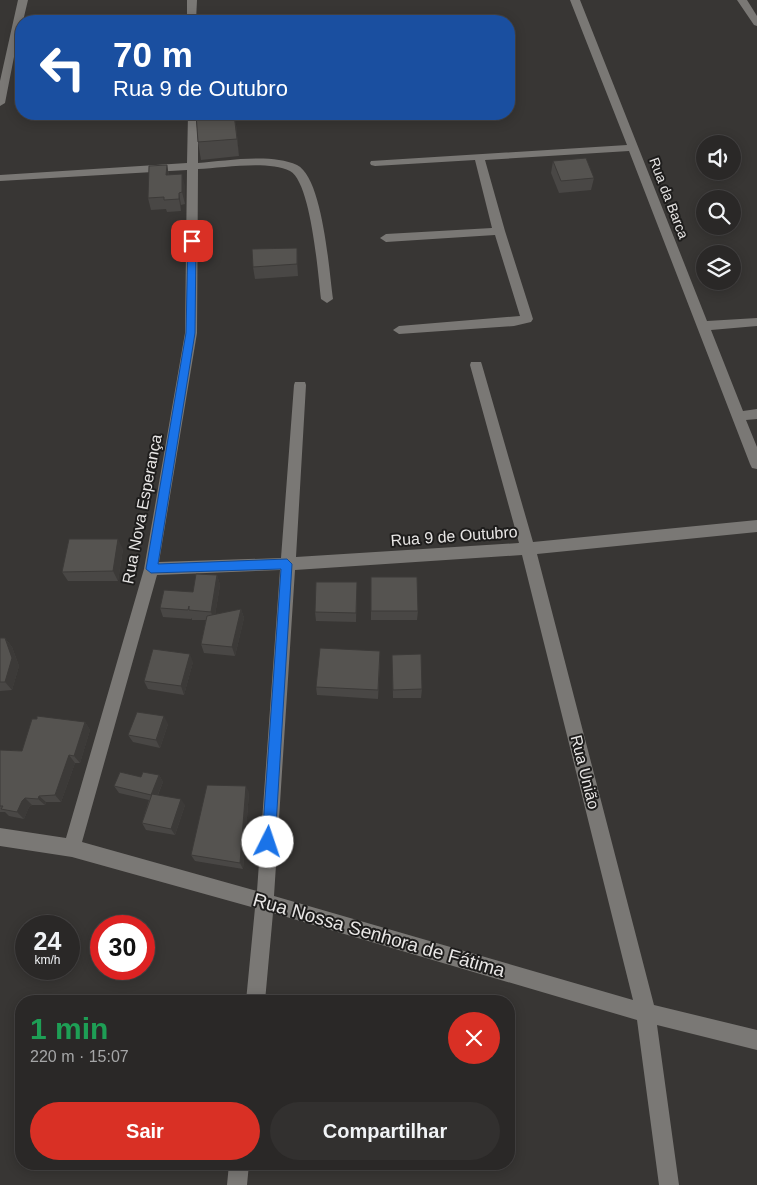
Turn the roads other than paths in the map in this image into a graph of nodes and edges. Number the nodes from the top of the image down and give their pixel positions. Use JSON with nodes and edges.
{"nodes":[{"id":1,"x":23,"y":0,"type":"edge"},
{"id":2,"x":192,"y":0,"type":"edge"},
{"id":3,"x":575,"y":0,"type":"edge"},
{"id":4,"x":742,"y":0,"type":"edge"},
{"id":5,"x":20,"y":15,"type":"edge"},
{"id":6,"x":192,"y":15,"type":"edge"},
{"id":7,"x":757,"y":23,"type":"edge"},
{"id":8,"x":15,"y":36,"type":"edge"},
{"id":9,"x":0,"y":103,"type":"edge"},
{"id":10,"x":193,"y":120,"type":"edge"},
{"id":11,"x":634,"y":148,"type":"junction"},
{"id":12,"x":479,"y":156,"type":"junction"},
{"id":13,"x":375,"y":163,"type":"dead end"},
{"id":14,"x":193,"y":168,"type":"junction"},
{"id":15,"x":0,"y":178,"type":"edge"},
{"id":16,"x":499,"y":230,"type":"junction"},
{"id":17,"x":386,"y":238,"type":"dead end"},
{"id":18,"x":327,"y":299,"type":"dead end"},
{"id":19,"x":757,"y":322,"type":"edge"},
{"id":20,"x":703,"y":326,"type":"junction"},
{"id":21,"x":399,"y":330,"type":"dead end"},
{"id":22,"x":476,"y":365,"type":"dead end"},
{"id":23,"x":300,"y":385,"type":"dead end"},
{"id":24,"x":757,"y":414,"type":"edge"},
{"id":25,"x":738,"y":416,"type":"junction"},
{"id":26,"x":757,"y":464,"type":"edge"},
{"id":27,"x":757,"y":526,"type":"edge"},
{"id":28,"x":528,"y":549,"type":"junction"},
{"id":29,"x":287,"y":564,"type":"junction"},
{"id":30,"x":151,"y":569,"type":"junction"},
{"id":31,"x":0,"y":837,"type":"edge"},
{"id":32,"x":72,"y":848,"type":"junction"},
{"id":33,"x":264,"y":902,"type":"junction"},
{"id":34,"x":256,"y":995,"type":"edge"},
{"id":35,"x":646,"y":1013,"type":"junction"},
{"id":36,"x":757,"y":1040,"type":"edge"},
{"id":37,"x":238,"y":1170,"type":"edge"},
{"id":38,"x":237,"y":1185,"type":"edge"},
{"id":39,"x":669,"y":1185,"type":"edge"}],
"edges":[{"from":1,"to":5,"type":"street"},
{"from":2,"to":6,"type":"street"},
{"from":3,"to":11,"type":"street","name":"Rua da Barca"},
{"from":4,"to":7,"type":"street"},
{"from":8,"to":9,"type":"street"},
{"from":10,"to":14,"type":"street","name":"Rua Nova Esperança"},
{"from":11,"to":12,"type":"street"},
{"from":11,"to":20,"type":"street","name":"Rua da Barca"},
{"from":12,"to":13,"type":"street"},
{"from":12,"to":16,"type":"street"},
{"from":14,"to":15,"type":"street"},
{"from":14,"to":18,"type":"street"},
{"from":14,"to":30,"type":"street","name":"Rua Nova Esperança"},
{"from":16,"to":17,"type":"street"},
{"from":16,"to":21,"type":"street"},
{"from":19,"to":20,"type":"street"},
{"from":20,"to":25,"type":"street","name":"Rua da Barca"},
{"from":22,"to":28,"type":"street","name":"Rua União"},
{"from":23,"to":29,"type":"street"},
{"from":24,"to":25,"type":"street"},
{"from":25,"to":26,"type":"street","name":"Rua da Barca"},
{"from":27,"to":28,"type":"street","name":"Rua 9 de Outubro"},
{"from":28,"to":29,"type":"street","name":"Rua 9 de Outubro"},
{"from":28,"to":35,"type":"street","name":"Rua União"},
{"from":29,"to":30,"type":"street","name":"Rua 9 de Outubro"},
{"from":29,"to":33,"type":"street"},
{"from":30,"to":32,"type":"street","name":"Rua Nova Esperança"},
{"from":31,"to":32,"type":"street","name":"Rua Nossa Senhora de Fátima"},
{"from":32,"to":33,"type":"street","name":"Rua Nossa Senhora de Fátima"},
{"from":33,"to":34,"type":"street"},
{"from":33,"to":35,"type":"street","name":"Rua Nossa Senhora de Fátima"},
{"from":35,"to":36,"type":"street","name":"Rua Nossa Senhora de Fátima"},
{"from":35,"to":39,"type":"street","name":"Rua União"},
{"from":37,"to":38,"type":"street"}]}
